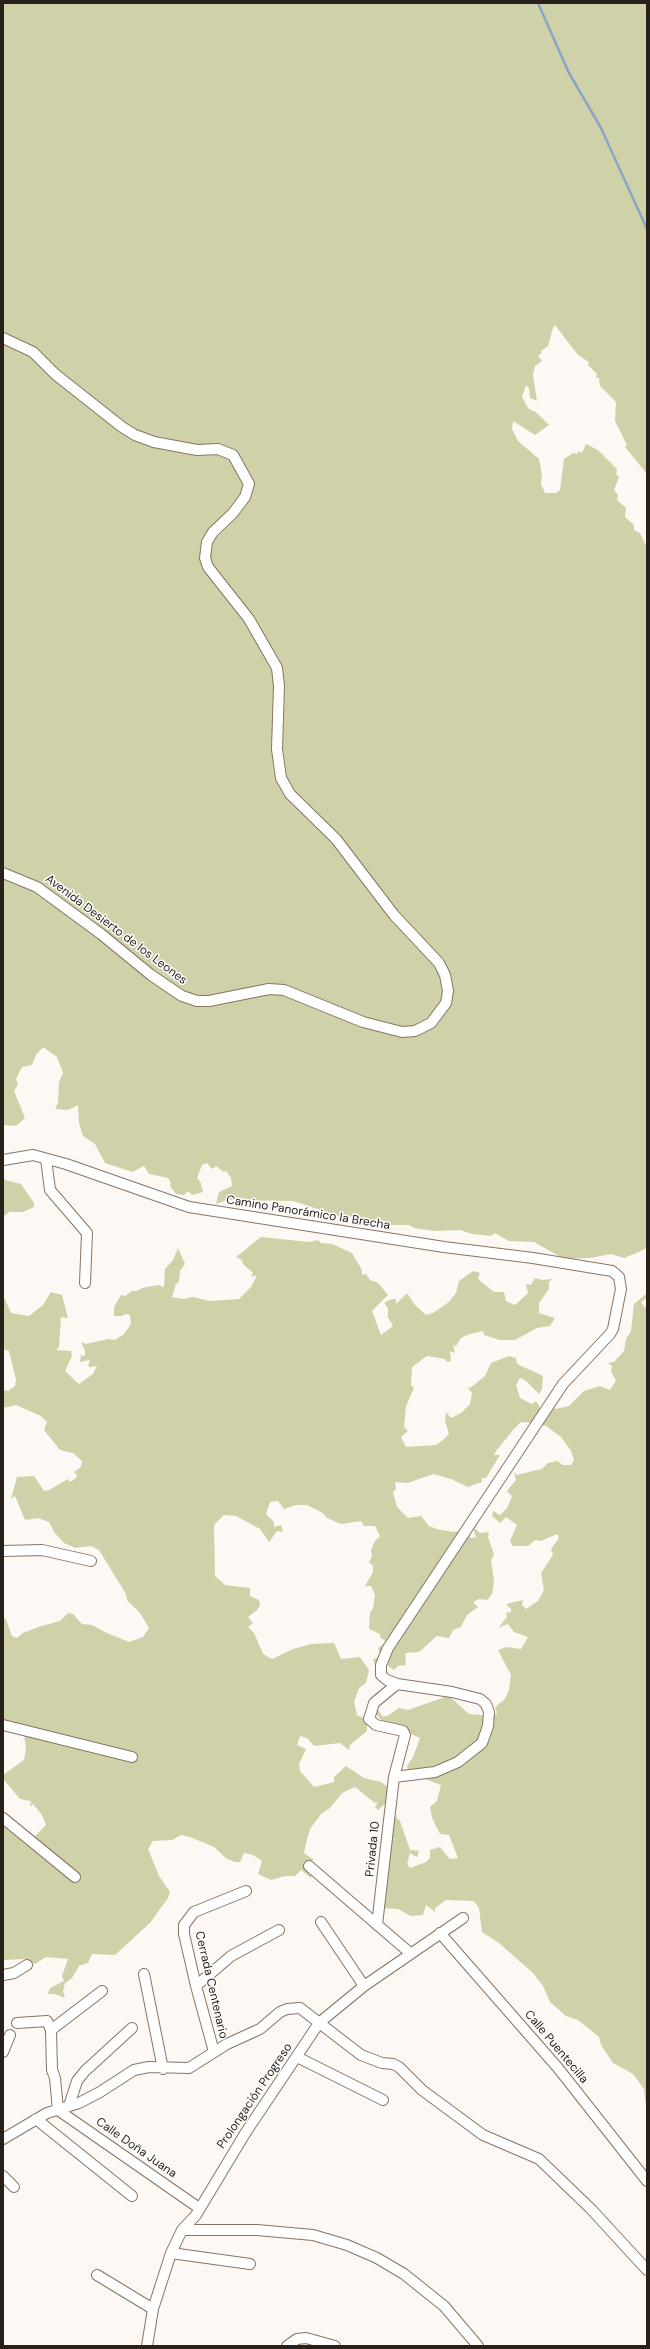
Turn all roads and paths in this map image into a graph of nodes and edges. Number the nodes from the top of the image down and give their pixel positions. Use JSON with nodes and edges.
{"nodes":[{"id":1,"x":3,"y":338,"type":"edge"},
{"id":2,"x":3,"y":873,"type":"edge"},
{"id":3,"x":46,"y":1159,"type":"junction"},
{"id":4,"x":3,"y":1160,"type":"edge"},
{"id":5,"x":85,"y":1283,"type":"dead end"},
{"id":6,"x":3,"y":1551,"type":"edge"},
{"id":7,"x":91,"y":1561,"type":"dead end"},
{"id":8,"x":397,"y":1684,"type":"junction"},
{"id":9,"x":3,"y":1726,"type":"edge"},
{"id":10,"x":132,"y":1757,"type":"dead end"},
{"id":11,"x":394,"y":1777,"type":"junction"},
{"id":12,"x":3,"y":1818,"type":"edge"},
{"id":13,"x":309,"y":1866,"type":"dead end"},
{"id":14,"x":75,"y":1877,"type":"dead end"},
{"id":15,"x":246,"y":1891,"type":"dead end"},
{"id":16,"x":463,"y":1918,"type":"dead end"},
{"id":17,"x":321,"y":1922,"type":"dead end"},
{"id":18,"x":377,"y":1925,"type":"junction"},
{"id":19,"x":279,"y":1930,"type":"dead end"},
{"id":20,"x":440,"y":1933,"type":"junction"},
{"id":21,"x":410,"y":1953,"type":"junction"},
{"id":22,"x":27,"y":1965,"type":"dead end"},
{"id":23,"x":144,"y":1974,"type":"dead end"},
{"id":24,"x":3,"y":1975,"type":"edge"},
{"id":25,"x":196,"y":1986,"type":"junction"},
{"id":26,"x":364,"y":1986,"type":"junction"},
{"id":27,"x":102,"y":1991,"type":"dead end"},
{"id":28,"x":16,"y":2023,"type":"dead end"},
{"id":29,"x":319,"y":2023,"type":"junction"},
{"id":30,"x":132,"y":2028,"type":"dead end"},
{"id":31,"x":51,"y":2030,"type":"junction"},
{"id":32,"x":10,"y":2035,"type":"dead end"},
{"id":33,"x":3,"y":2052,"type":"edge"},
{"id":34,"x":214,"y":2052,"type":"junction"},
{"id":35,"x":297,"y":2057,"type":"junction"},
{"id":36,"x":163,"y":2069,"type":"junction"},
{"id":37,"x":383,"y":2100,"type":"dead end"},
{"id":38,"x":69,"y":2106,"type":"junction"},
{"id":39,"x":58,"y":2110,"type":"junction"},
{"id":40,"x":36,"y":2119,"type":"junction"},
{"id":41,"x":4,"y":2136,"type":"edge"},
{"id":42,"x":3,"y":2176,"type":"edge"},
{"id":43,"x":647,"y":2181,"type":"edge"},
{"id":44,"x":14,"y":2187,"type":"dead end"},
{"id":45,"x":132,"y":2196,"type":"dead end"},
{"id":46,"x":200,"y":2208,"type":"junction"},
{"id":47,"x":182,"y":2230,"type":"junction"},
{"id":48,"x":171,"y":2253,"type":"junction"},
{"id":49,"x":250,"y":2264,"type":"dead end"},
{"id":50,"x":647,"y":2270,"type":"edge"},
{"id":51,"x":97,"y":2275,"type":"dead end"},
{"id":52,"x":154,"y":2309,"type":"junction"},
{"id":53,"x":298,"y":2343,"type":"edge"},
{"id":54,"x":150,"y":2344,"type":"edge"},
{"id":55,"x":287,"y":2346,"type":"edge"},
{"id":56,"x":335,"y":2346,"type":"edge"},
{"id":57,"x":478,"y":2346,"type":"edge"}],
"edges":[{"from":1,"to":2,"type":"street","name":"Avenida Desierto de los Leones"},
{"from":3,"to":4,"type":"street","name":"Camino Panorámico la Brecha"},
{"from":3,"to":5,"type":"street"},
{"from":3,"to":8,"type":"street","name":"Camino Panorámico la Brecha"},
{"from":6,"to":7,"type":"street"},
{"from":8,"to":11,"type":"street","name":"Privada 10"},
{"from":8,"to":11,"type":"street"},
{"from":9,"to":10,"type":"street"},
{"from":11,"to":18,"type":"street","name":"Privada 10"},
{"from":12,"to":14,"type":"street"},
{"from":13,"to":18,"type":"street"},
{"from":15,"to":25,"type":"street","name":"Cerrada Centenario"},
{"from":16,"to":20,"type":"street","name":"Prolongación Progreso"},
{"from":17,"to":26,"type":"street"},
{"from":18,"to":21,"type":"street"},
{"from":19,"to":25,"type":"street"},
{"from":20,"to":21,"type":"street","name":"Prolongación Progreso"},
{"from":20,"to":43,"type":"street","name":"Calle Puentecilla"},
{"from":21,"to":26,"type":"street","name":"Prolongación Progreso"},
{"from":22,"to":24,"type":"street"},
{"from":23,"to":36,"type":"street"},
{"from":25,"to":34,"type":"street","name":"Cerrada Centenario"},
{"from":26,"to":29,"type":"street","name":"Prolongación Progreso"},
{"from":27,"to":31,"type":"street"},
{"from":28,"to":31,"type":"street"},
{"from":29,"to":34,"type":"street"},
{"from":29,"to":35,"type":"street","name":"Prolongación Progreso"},
{"from":29,"to":50,"type":"street"},
{"from":30,"to":38,"type":"street"},
{"from":31,"to":39,"type":"street"},
{"from":32,"to":33,"type":"street"},
{"from":34,"to":36,"type":"street"},
{"from":35,"to":37,"type":"street"},
{"from":35,"to":46,"type":"street","name":"Prolongación Progreso"},
{"from":36,"to":38,"type":"street"},
{"from":38,"to":39,"type":"street"},
{"from":39,"to":40,"type":"street"},
{"from":39,"to":46,"type":"street","name":"Calle Doña Juana"},
{"from":40,"to":41,"type":"street"},
{"from":40,"to":45,"type":"street"},
{"from":42,"to":44,"type":"street"},
{"from":46,"to":47,"type":"street","name":"Prolongación Progreso"},
{"from":47,"to":48,"type":"street","name":"Prolongación Progreso"},
{"from":47,"to":57,"type":"street"},
{"from":48,"to":49,"type":"street"},
{"from":48,"to":52,"type":"street","name":"Prolongación Progreso"},
{"from":51,"to":52,"type":"street"},
{"from":52,"to":54,"type":"street","name":"Prolongación Progreso"},
{"from":53,"to":55,"type":"street"},
{"from":53,"to":56,"type":"street"}]}
